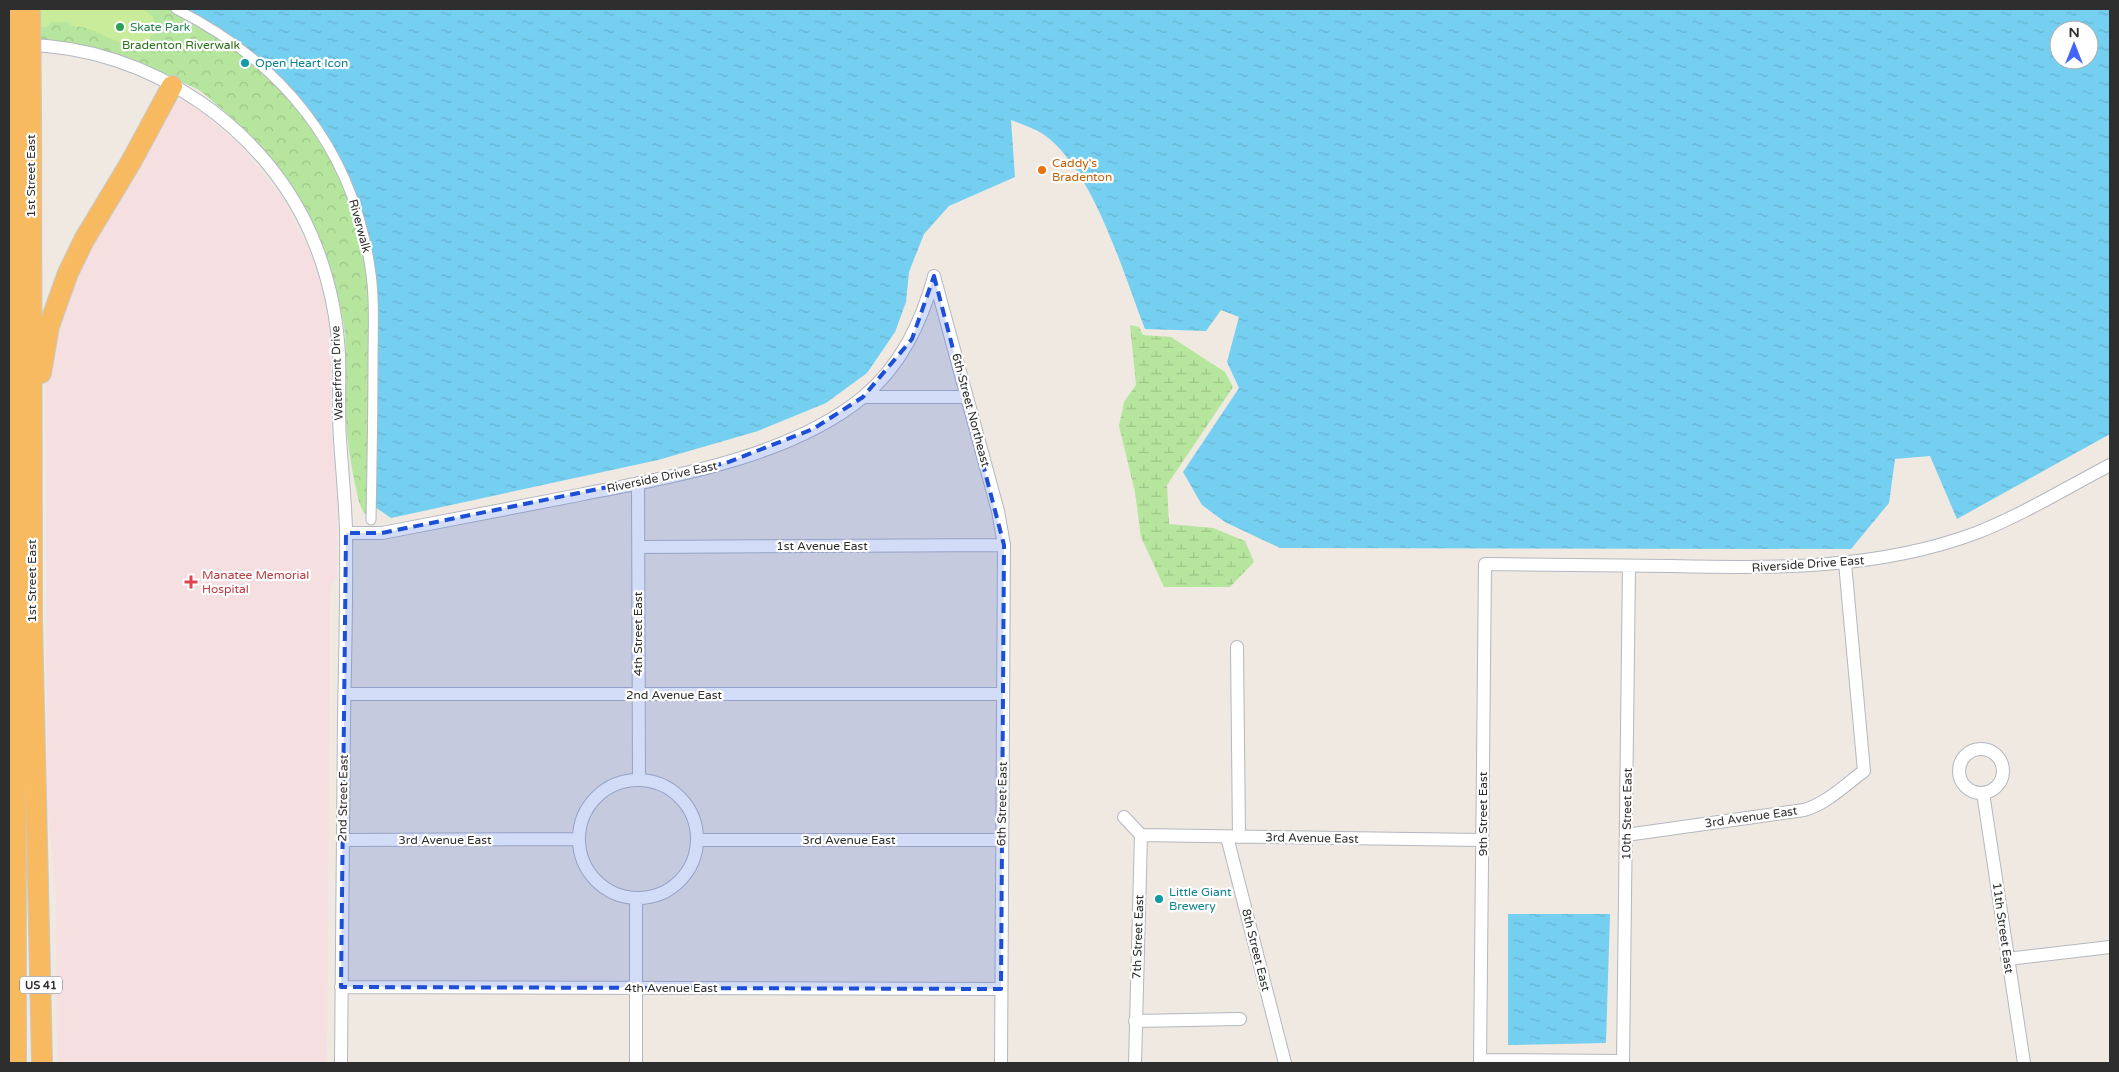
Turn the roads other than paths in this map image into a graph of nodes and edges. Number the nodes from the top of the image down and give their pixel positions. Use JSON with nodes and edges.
{"nodes":[{"id":1,"x":14,"y":9,"type":"edge"},
{"id":2,"x":30,"y":9,"type":"edge"},
{"id":3,"x":176,"y":9,"type":"edge"},
{"id":4,"x":9,"y":45,"type":"edge"},
{"id":5,"x":172,"y":86,"type":"junction"},
{"id":6,"x":23,"y":98,"type":"junction"},
{"id":7,"x":934,"y":276,"type":"joint"},
{"id":8,"x":16,"y":380,"type":"junction"},
{"id":9,"x":863,"y":397,"type":"junction"},
{"id":10,"x":967,"y":397,"type":"junction"},
{"id":11,"x":9,"y":404,"type":"edge"},
{"id":12,"x":32,"y":436,"type":"junction"},
{"id":13,"x":2110,"y":465,"type":"edge"},
{"id":14,"x":638,"y":484,"type":"junction"},
{"id":15,"x":371,"y":520,"type":"dead end"},
{"id":16,"x":346,"y":533,"type":"junction"},
{"id":17,"x":1004,"y":545,"type":"junction"},
{"id":18,"x":639,"y":547,"type":"junction"},
{"id":19,"x":1845,"y":563,"type":"junction"},
{"id":20,"x":1485,"y":564,"type":"joint"},
{"id":21,"x":1630,"y":566,"type":"junction"},
{"id":22,"x":1237,"y":648,"type":"dead end"},
{"id":23,"x":344,"y":694,"type":"junction"},
{"id":24,"x":1003,"y":694,"type":"junction"},
{"id":25,"x":638,"y":695,"type":"junction"},
{"id":26,"x":13,"y":728,"type":"edge"},
{"id":27,"x":639,"y":780,"type":"junction"},
{"id":28,"x":13,"y":786,"type":"edge"},
{"id":29,"x":1983,"y":793,"type":"dead end"},
{"id":30,"x":1124,"y":817,"type":"dead end"},
{"id":31,"x":1141,"y":835,"type":"junction"},
{"id":32,"x":1626,"y":835,"type":"junction"},
{"id":33,"x":1233,"y":837,"type":"junction"},
{"id":34,"x":578,"y":839,"type":"junction"},
{"id":35,"x":343,"y":840,"type":"junction"},
{"id":36,"x":697,"y":840,"type":"junction"},
{"id":37,"x":1002,"y":840,"type":"junction"},
{"id":38,"x":1482,"y":840,"type":"junction"},
{"id":39,"x":636,"y":899,"type":"junction"},
{"id":40,"x":2110,"y":947,"type":"edge"},
{"id":41,"x":2007,"y":959,"type":"junction"},
{"id":42,"x":341,"y":987,"type":"junction"},
{"id":43,"x":636,"y":988,"type":"junction"},
{"id":44,"x":1001,"y":989,"type":"junction"},
{"id":45,"x":1240,"y":1019,"type":"dead end"},
{"id":46,"x":1135,"y":1021,"type":"junction"},
{"id":47,"x":1480,"y":1062,"type":"edge"},
{"id":48,"x":1623,"y":1062,"type":"edge"},
{"id":49,"x":16,"y":1063,"type":"edge"},
{"id":50,"x":42,"y":1063,"type":"edge"},
{"id":51,"x":341,"y":1063,"type":"edge"},
{"id":52,"x":636,"y":1063,"type":"edge"},
{"id":53,"x":1000,"y":1063,"type":"edge"},
{"id":54,"x":1135,"y":1063,"type":"edge"},
{"id":55,"x":1285,"y":1063,"type":"edge"},
{"id":56,"x":2024,"y":1063,"type":"edge"}],
"edges":[{"from":1,"to":6,"type":"highway","number":"US 41","bridge":true},
{"from":2,"to":6,"type":"highway","number":"US 41","bridge":true},
{"from":3,"to":15,"type":"street","name":"Riverwalk"},
{"from":4,"to":5,"type":"street","name":"Waterfront Drive"},
{"from":5,"to":12,"type":"highway"},
{"from":5,"to":16,"type":"street","name":"Waterfront Drive"},
{"from":6,"to":8,"type":"highway","number":"US 41"},
{"from":6,"to":12,"type":"highway","name":"1st Street East","number":"US 41"},
{"from":7,"to":9,"type":"street","name":"Riverside Drive East"},
{"from":7,"to":10,"type":"street","name":"6th Street Northeast"},
{"from":8,"to":11,"type":"highway"},
{"from":8,"to":26,"type":"highway","number":"US 41"},
{"from":9,"to":10,"type":"street"},
{"from":9,"to":14,"type":"street","name":"Riverside Drive East"},
{"from":10,"to":17,"type":"street","name":"6th Street Northeast"},
{"from":12,"to":50,"type":"highway","name":"1st Street East","number":"US 41"},
{"from":13,"to":19,"type":"street","name":"Riverside Drive East"},
{"from":14,"to":16,"type":"street","name":"Riverside Drive East"},
{"from":14,"to":18,"type":"street","name":"4th Street East"},
{"from":16,"to":23,"type":"street","name":"2nd Street East"},
{"from":17,"to":18,"type":"street","name":"1st Avenue East"},
{"from":17,"to":24,"type":"street","name":"6th Street East"},
{"from":18,"to":25,"type":"street","name":"4th Street East"},
{"from":19,"to":21,"type":"street","name":"Riverside Drive East"},
{"from":19,"to":32,"type":"street","name":"3rd Avenue East"},
{"from":20,"to":21,"type":"street","name":"Riverside Drive East"},
{"from":20,"to":38,"type":"street","name":"9th Street East"},
{"from":21,"to":32,"type":"street","name":"10th Street East"},
{"from":22,"to":33,"type":"street","name":"8th Street East"},
{"from":23,"to":25,"type":"street","name":"2nd Avenue East"},
{"from":23,"to":35,"type":"street","name":"2nd Street East"},
{"from":24,"to":25,"type":"street","name":"2nd Avenue East"},
{"from":24,"to":37,"type":"street","name":"6th Street East"},
{"from":25,"to":27,"type":"street","name":"4th Street East"},
{"from":26,"to":28,"type":"highway","number":"US 41"},
{"from":27,"to":34,"type":"street"},
{"from":27,"to":36,"type":"street"},
{"from":28,"to":49,"type":"highway","number":"US 41"},
{"from":29,"to":41,"type":"street","name":"11th Street East"},
{"from":30,"to":31,"type":"street"},
{"from":31,"to":33,"type":"street","name":"3rd Avenue East"},
{"from":31,"to":46,"type":"street","name":"7th Street East"},
{"from":32,"to":48,"type":"street","name":"10th Street East"},
{"from":33,"to":38,"type":"street","name":"3rd Avenue East"},
{"from":33,"to":55,"type":"street","name":"8th Street East"},
{"from":34,"to":35,"type":"street","name":"3rd Avenue East"},
{"from":34,"to":39,"type":"street"},
{"from":35,"to":42,"type":"street","name":"2nd Street East"},
{"from":36,"to":37,"type":"street","name":"3rd Avenue East"},
{"from":36,"to":39,"type":"street"},
{"from":37,"to":44,"type":"street","name":"6th Street East"},
{"from":38,"to":47,"type":"street","name":"9th Street East"},
{"from":39,"to":43,"type":"street"},
{"from":40,"to":41,"type":"street"},
{"from":41,"to":56,"type":"street","name":"11th Street East"},
{"from":42,"to":43,"type":"street","name":"4th Avenue East"},
{"from":42,"to":51,"type":"street","name":"2nd Street East"},
{"from":43,"to":44,"type":"street","name":"4th Avenue East"},
{"from":43,"to":52,"type":"street"},
{"from":44,"to":53,"type":"street","name":"6th Street East"},
{"from":45,"to":46,"type":"street"},
{"from":46,"to":54,"type":"street","name":"7th Street East"},
{"from":47,"to":48,"type":"street"}]}
